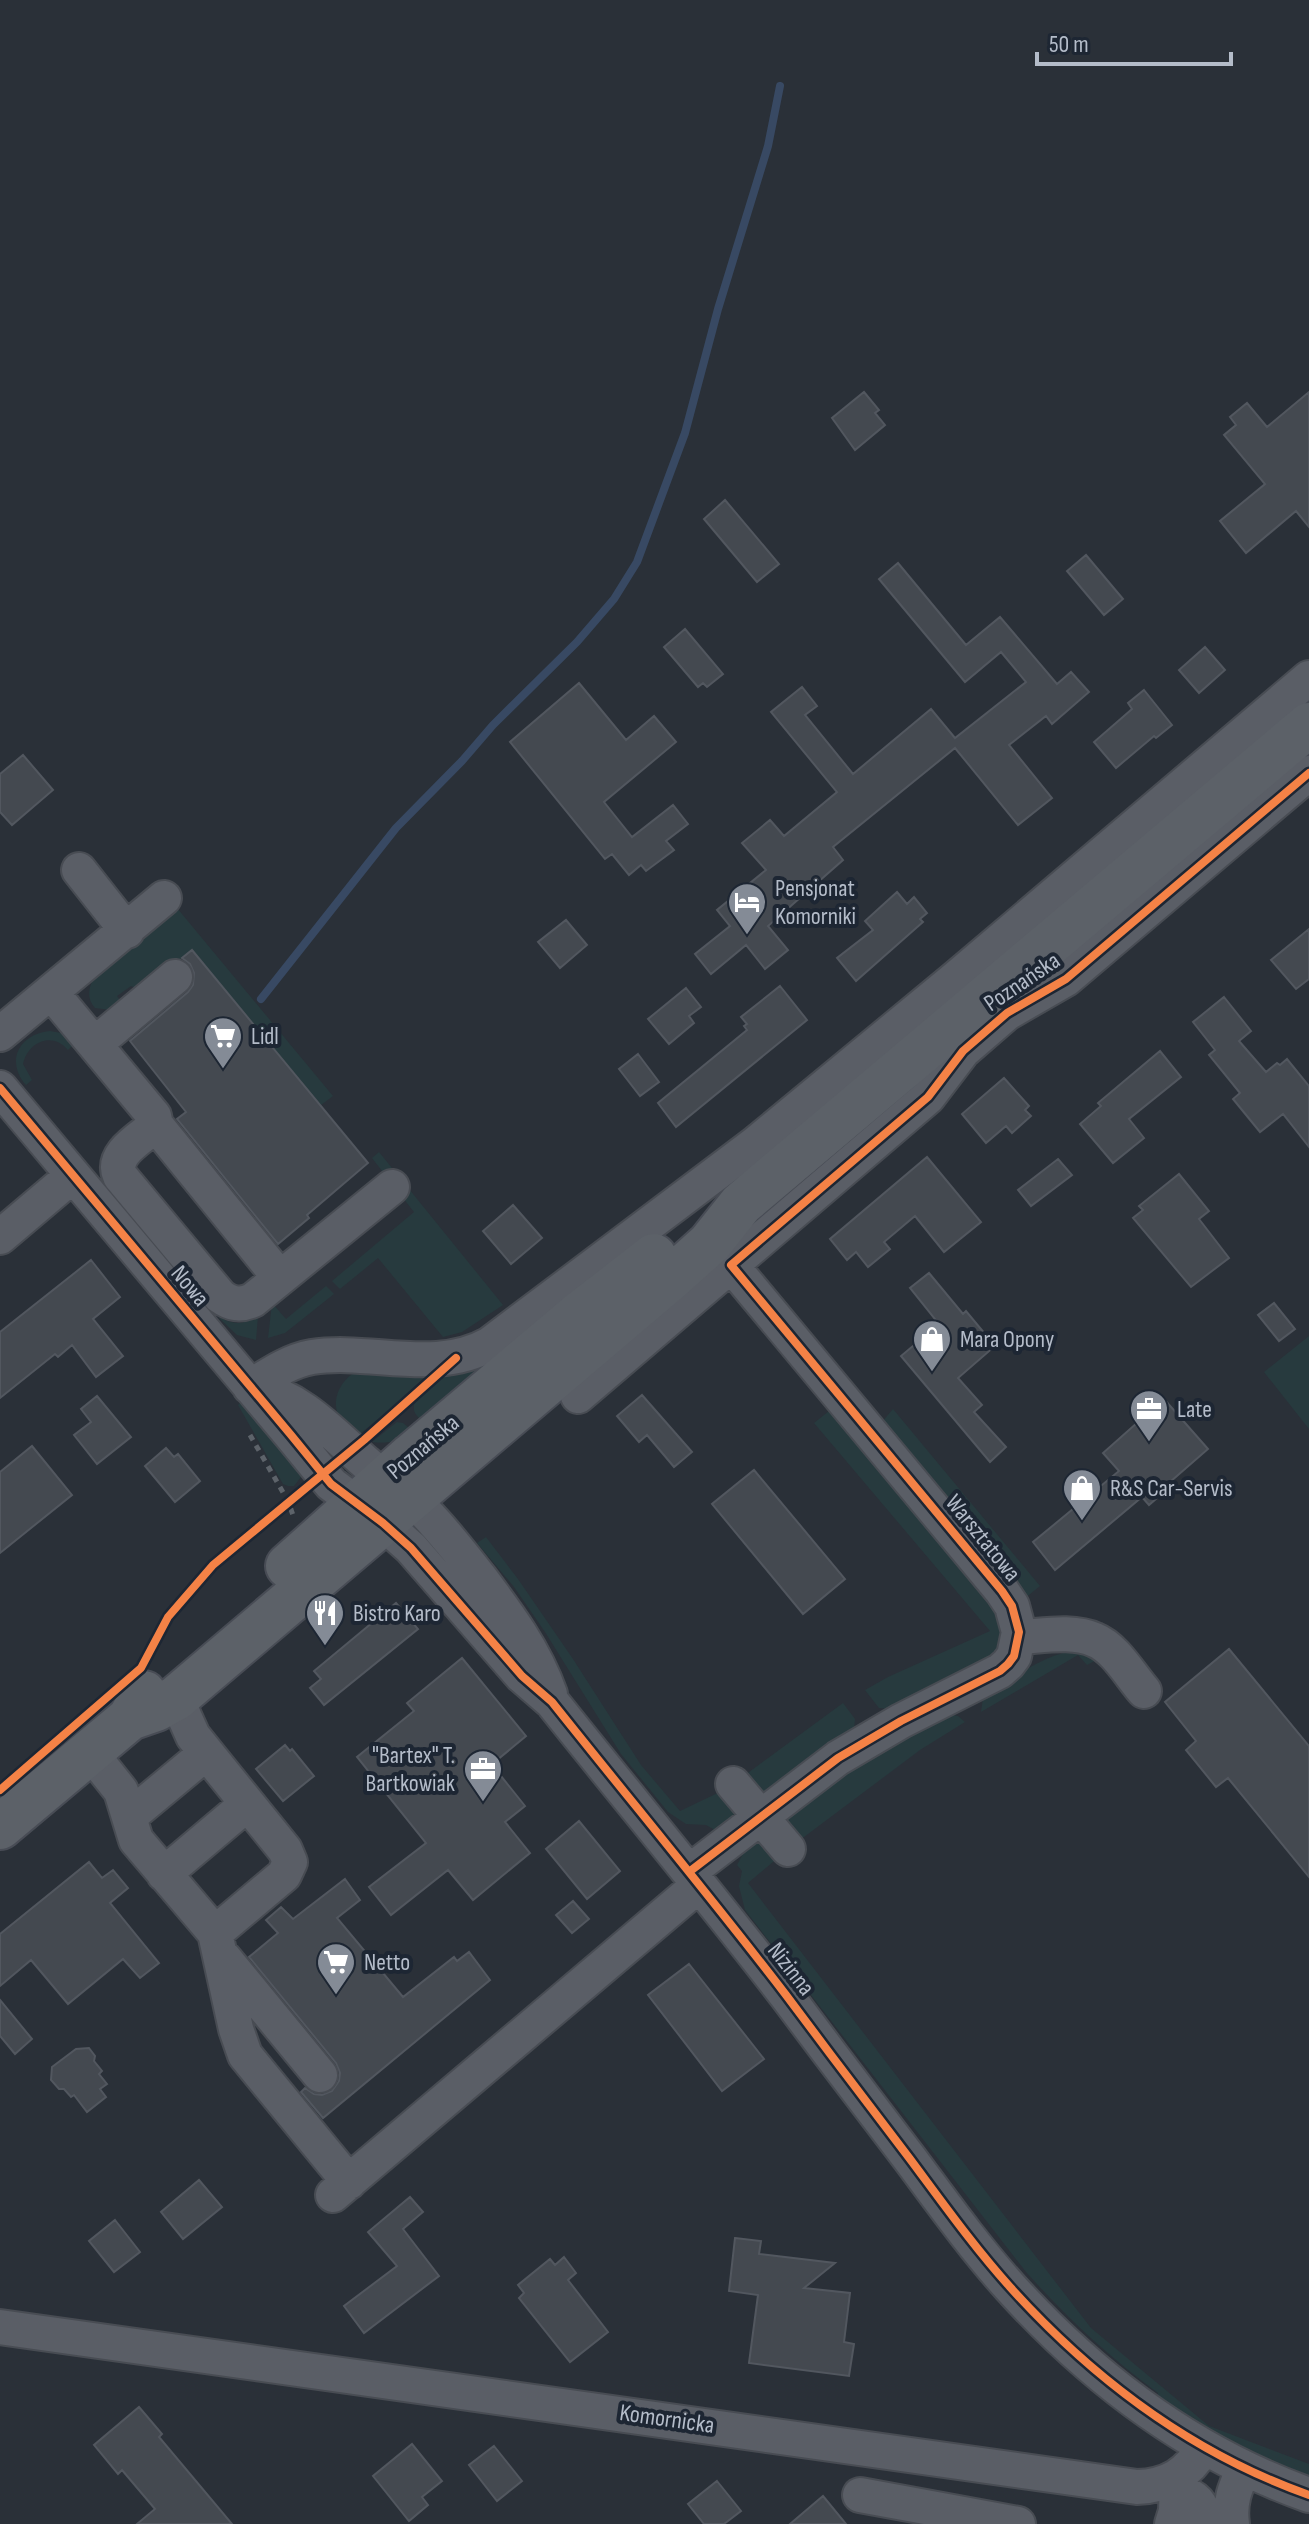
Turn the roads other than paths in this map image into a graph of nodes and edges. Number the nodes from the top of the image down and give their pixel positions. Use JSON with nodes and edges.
{"nodes":[{"id":1,"x":1309,"y":678,"type":"edge"},
{"id":2,"x":1309,"y":725,"type":"edge"},
{"id":3,"x":1309,"y":773,"type":"edge"},
{"id":4,"x":79,"y":870,"type":"dead end"},
{"id":5,"x":164,"y":898,"type":"dead end"},
{"id":6,"x":127,"y":931,"type":"junction"},
{"id":7,"x":175,"y":977,"type":"dead end"},
{"id":8,"x":51,"y":992,"type":"junction"},
{"id":9,"x":0,"y":1034,"type":"edge"},
{"id":10,"x":95,"y":1044,"type":"junction"},
{"id":11,"x":0,"y":1088,"type":"edge"},
{"id":12,"x":156,"y":1125,"type":"junction"},
{"id":13,"x":72,"y":1176,"type":"junction"},
{"id":14,"x":392,"y":1187,"type":"dead end"},
{"id":15,"x":0,"y":1237,"type":"edge"},
{"id":16,"x":731,"y":1265,"type":"junction"},
{"id":17,"x":280,"y":1278,"type":"junction"},
{"id":18,"x":250,"y":1387,"type":"junction"},
{"id":19,"x":578,"y":1396,"type":"dead end"},
{"id":20,"x":384,"y":1501,"type":"junction"},
{"id":21,"x":1019,"y":1637,"type":"junction"},
{"id":22,"x":1144,"y":1691,"type":"dead end"},
{"id":23,"x":176,"y":1698,"type":"junction"},
{"id":24,"x":130,"y":1718,"type":"junction"},
{"id":25,"x":90,"y":1752,"type":"junction"},
{"id":26,"x":206,"y":1753,"type":"junction"},
{"id":27,"x":733,"y":1784,"type":"dead end"},
{"id":28,"x":247,"y":1804,"type":"junction"},
{"id":29,"x":129,"y":1817,"type":"junction"},
{"id":30,"x":761,"y":1818,"type":"junction"},
{"id":31,"x":0,"y":1827,"type":"edge"},
{"id":32,"x":788,"y":1849,"type":"dead end"},
{"id":33,"x":164,"y":1874,"type":"junction"},
{"id":34,"x":694,"y":1879,"type":"junction"},
{"id":35,"x":217,"y":1943,"type":"junction"},
{"id":36,"x":320,"y":2075,"type":"dead end"},
{"id":37,"x":0,"y":2327,"type":"edge"},
{"id":38,"x":1204,"y":2447,"type":"junction"},
{"id":39,"x":1244,"y":2468,"type":"junction"},
{"id":40,"x":1177,"y":2484,"type":"junction"},
{"id":41,"x":860,"y":2495,"type":"dead end"},
{"id":42,"x":1309,"y":2495,"type":"edge"},
{"id":43,"x":1018,"y":2524,"type":"edge"},
{"id":44,"x":1172,"y":2524,"type":"edge"},
{"id":45,"x":1202,"y":2524,"type":"edge"},
{"id":46,"x":1232,"y":2524,"type":"edge"}],
"edges":[{"from":1,"to":18,"type":"street"},
{"from":2,"to":20,"type":"main road","name":"Poznańska"},
{"from":3,"to":16,"type":"street","name":"Poznańska"},
{"from":4,"to":6,"type":"street"},
{"from":5,"to":6,"type":"street"},
{"from":6,"to":8,"type":"street"},
{"from":7,"to":10,"type":"street"},
{"from":8,"to":9,"type":"street"},
{"from":8,"to":10,"type":"street"},
{"from":10,"to":12,"type":"street"},
{"from":11,"to":13,"type":"street","name":"Nowa"},
{"from":12,"to":17,"type":"street"},
{"from":12,"to":17,"type":"street"},
{"from":13,"to":15,"type":"street"},
{"from":13,"to":18,"type":"street","name":"Nowa"},
{"from":14,"to":17,"type":"street"},
{"from":16,"to":19,"type":"street","name":"Poznańska"},
{"from":16,"to":21,"type":"street","name":"Warsztatowa"},
{"from":18,"to":20,"type":"street","name":"Nowa"},
{"from":20,"to":23,"type":"main road","name":"Poznańska"},
{"from":20,"to":24,"type":"main road","name":"Poznańska"},
{"from":20,"to":34,"type":"street","name":"Nizinna"},
{"from":21,"to":22,"type":"street"},
{"from":21,"to":30,"type":"street"},
{"from":23,"to":24,"type":"main road","name":"Poznańska"},
{"from":23,"to":26,"type":"street"},
{"from":24,"to":25,"type":"main road","name":"Poznańska"},
{"from":25,"to":29,"type":"street"},
{"from":25,"to":31,"type":"main road","name":"Poznańska"},
{"from":26,"to":28,"type":"street"},
{"from":26,"to":29,"type":"street"},
{"from":27,"to":30,"type":"street"},
{"from":28,"to":33,"type":"street"},
{"from":28,"to":35,"type":"street"},
{"from":29,"to":33,"type":"street"},
{"from":30,"to":32,"type":"street"},
{"from":30,"to":34,"type":"street"},
{"from":33,"to":35,"type":"street"},
{"from":34,"to":35,"type":"street"},
{"from":34,"to":38,"type":"street","name":"Nizinna"},
{"from":35,"to":36,"type":"street"},
{"from":37,"to":40,"type":"street","name":"Komornicka"},
{"from":38,"to":39,"type":"street"},
{"from":38,"to":40,"type":"street"},
{"from":39,"to":42,"type":"street"},
{"from":39,"to":46,"type":"street"},
{"from":40,"to":44,"type":"street"},
{"from":40,"to":45,"type":"street"},
{"from":41,"to":43,"type":"street"}]}
